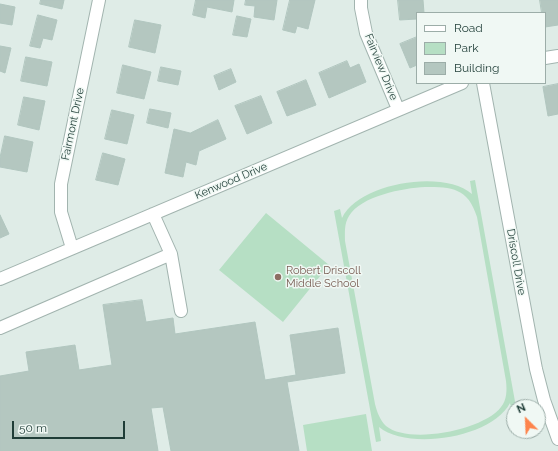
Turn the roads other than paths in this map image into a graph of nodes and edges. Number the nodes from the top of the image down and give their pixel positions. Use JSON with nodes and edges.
{"nodes":[{"id":1,"x":99,"y":0,"type":"edge"},
{"id":2,"x":361,"y":0,"type":"edge"},
{"id":3,"x":558,"y":56,"type":"edge"},
{"id":4,"x":546,"y":58,"type":"edge"},
{"id":5,"x":460,"y":84,"type":"edge"},
{"id":6,"x":484,"y":84,"type":"edge"},
{"id":7,"x":398,"y":109,"type":"junction"},
{"id":8,"x":154,"y":214,"type":"junction"},
{"id":9,"x":72,"y":248,"type":"junction"},
{"id":10,"x":171,"y":254,"type":"junction"},
{"id":11,"x":0,"y":279,"type":"edge"},
{"id":12,"x":181,"y":311,"type":"dead end"},
{"id":13,"x":0,"y":328,"type":"edge"},
{"id":14,"x":558,"y":439,"type":"edge"}],
"edges":[{"from":1,"to":9,"type":"street","name":"Fairmont Drive"},
{"from":2,"to":7,"type":"street","name":"Fairview Drive"},
{"from":3,"to":4,"type":"street"},
{"from":5,"to":7,"type":"street","name":"Kenwood Drive"},
{"from":6,"to":14,"type":"street","name":"Driscoll Drive"},
{"from":7,"to":8,"type":"street","name":"Kenwood Drive"},
{"from":8,"to":9,"type":"street","name":"Kenwood Drive"},
{"from":8,"to":10,"type":"street"},
{"from":9,"to":11,"type":"street","name":"Kenwood Drive"},
{"from":10,"to":12,"type":"street"},
{"from":10,"to":13,"type":"street"}]}
